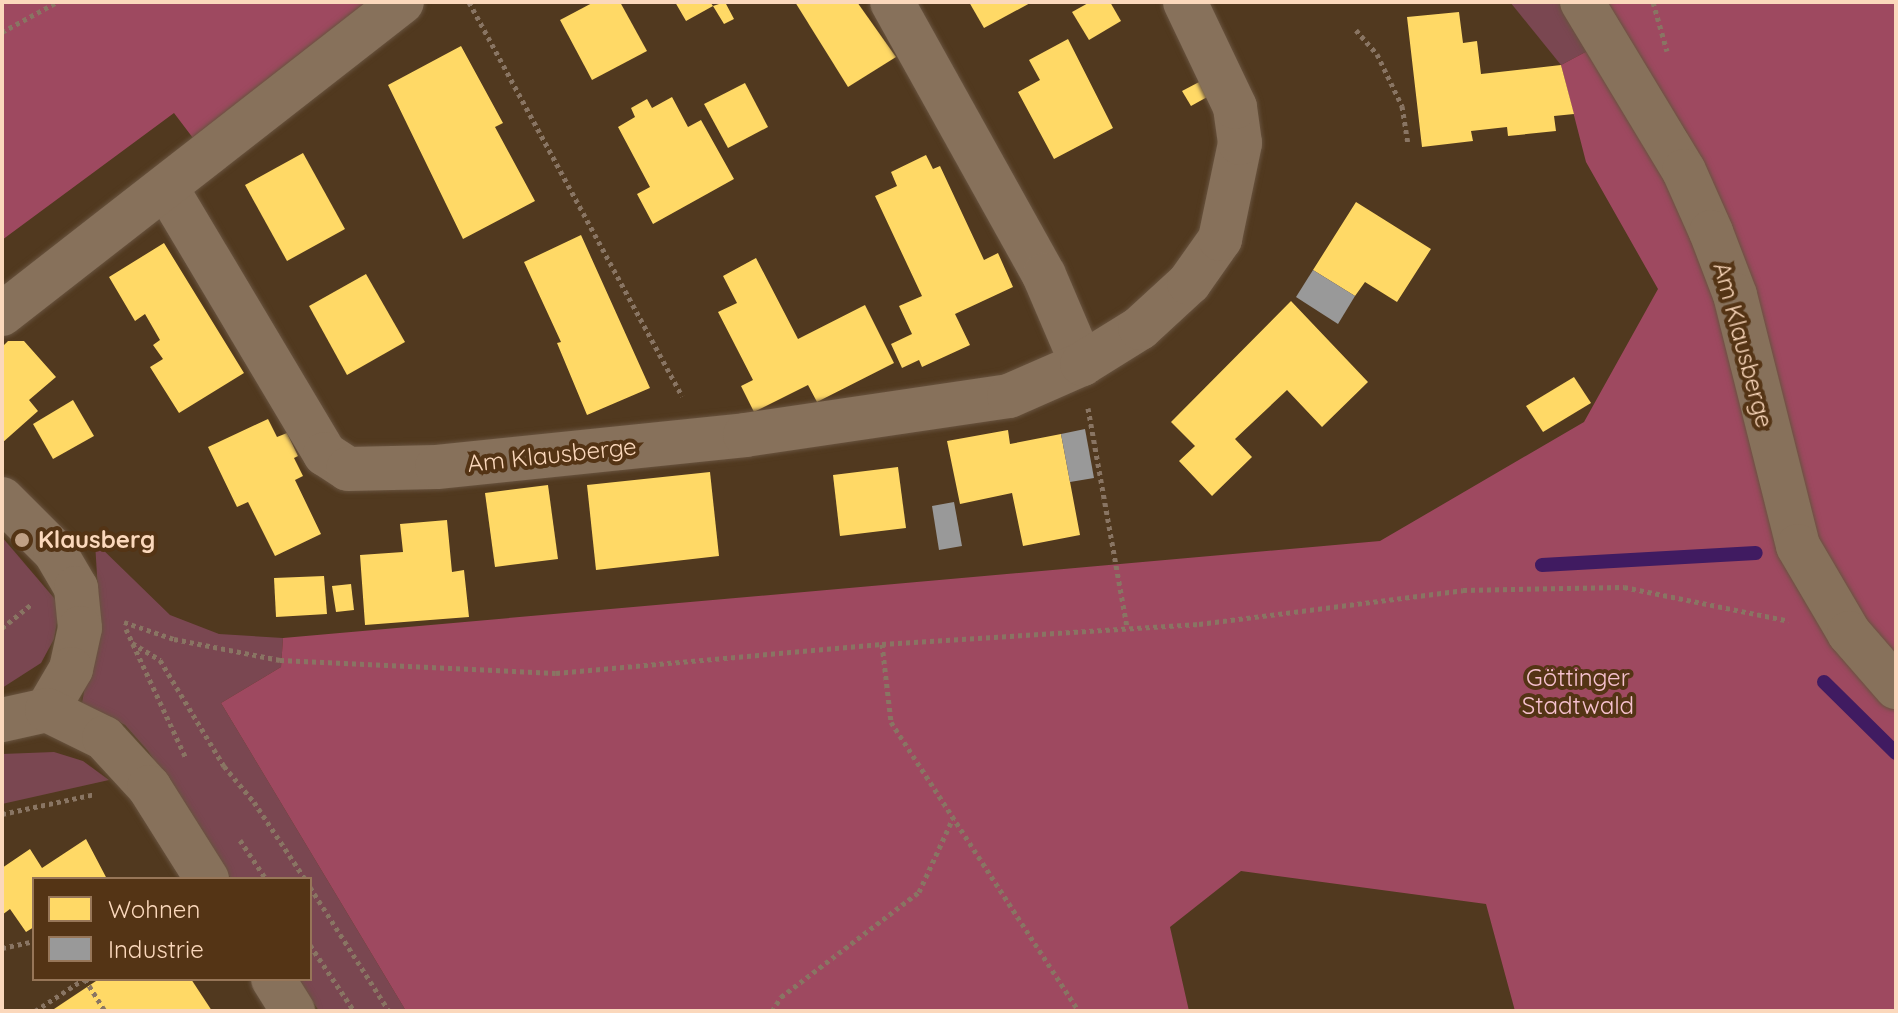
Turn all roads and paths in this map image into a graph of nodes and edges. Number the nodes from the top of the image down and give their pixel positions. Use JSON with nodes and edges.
{"nodes":[{"id":1,"x":57,"y":2,"type":"edge"},
{"id":2,"x":402,"y":2,"type":"edge"},
{"id":3,"x":469,"y":2,"type":"edge"},
{"id":4,"x":892,"y":2,"type":"edge"},
{"id":5,"x":1185,"y":2,"type":"edge"},
{"id":6,"x":1582,"y":2,"type":"edge"},
{"id":7,"x":1356,"y":30,"type":"dead end"},
{"id":8,"x":2,"y":32,"type":"edge"},
{"id":9,"x":1408,"y":142,"type":"dead end"},
{"id":10,"x":167,"y":189,"type":"junction"},
{"id":11,"x":2,"y":314,"type":"edge"},
{"id":12,"x":1082,"y":364,"type":"junction"},
{"id":13,"x":705,"y":439,"type":"junction"},
{"id":14,"x":2,"y":499,"type":"edge"},
{"id":15,"x":76,"y":588,"type":"junction"},
{"id":16,"x":122,"y":621,"type":"junction"},
{"id":17,"x":1127,"y":626,"type":"junction"},
{"id":18,"x":1849,"y":633,"type":"junction"},
{"id":19,"x":132,"y":643,"type":"junction"},
{"id":20,"x":882,"y":644,"type":"junction"},
{"id":21,"x":1896,"y":687,"type":"edge"},
{"id":22,"x":47,"y":710,"type":"junction"},
{"id":23,"x":2,"y":720,"type":"edge"},
{"id":24,"x":190,"y":765,"type":"dead end"},
{"id":25,"x":149,"y":787,"type":"junction"},
{"id":26,"x":2,"y":814,"type":"edge"},
{"id":27,"x":953,"y":817,"type":"junction"},
{"id":28,"x":235,"y":833,"type":"dead end"},
{"id":29,"x":206,"y":877,"type":"edge"},
{"id":30,"x":265,"y":877,"type":"edge"},
{"id":31,"x":304,"y":877,"type":"edge"},
{"id":32,"x":312,"y":890,"type":"edge"},
{"id":33,"x":32,"y":941,"type":"edge"},
{"id":34,"x":2,"y":948,"type":"edge"},
{"id":35,"x":312,"y":948,"type":"edge"},
{"id":36,"x":82,"y":981,"type":"edge"},
{"id":37,"x":86,"y":981,"type":"edge"},
{"id":38,"x":274,"y":981,"type":"edge"},
{"id":39,"x":35,"y":1011,"type":"edge"},
{"id":40,"x":105,"y":1011,"type":"edge"},
{"id":41,"x":293,"y":1011,"type":"edge"},
{"id":42,"x":354,"y":1011,"type":"edge"},
{"id":43,"x":389,"y":1011,"type":"edge"},
{"id":44,"x":772,"y":1011,"type":"edge"},
{"id":45,"x":1079,"y":1011,"type":"edge"}],
"edges":[{"from":1,"to":8,"type":"path"},
{"from":2,"to":10,"type":"street"},
{"from":3,"to":13,"type":"path"},
{"from":4,"to":12,"type":"street"},
{"from":5,"to":12,"type":"street","name":"Am Klausberge"},
{"from":6,"to":18,"type":"street","name":"Am Klausberge"},
{"from":7,"to":9,"type":"path"},
{"from":10,"to":11,"type":"street"},
{"from":10,"to":13,"type":"street","name":"Am Klausberge"},
{"from":12,"to":13,"type":"street","name":"Am Klausberge"},
{"from":12,"to":17,"type":"path"},
{"from":14,"to":15,"type":"street"},
{"from":15,"to":16,"type":"path"},
{"from":15,"to":22,"type":"street"},
{"from":16,"to":19,"type":"path"},
{"from":16,"to":20,"type":"path"},
{"from":17,"to":18,"type":"path"},
{"from":17,"to":20,"type":"path"},
{"from":18,"to":21,"type":"street","name":"Am Klausberge"},
{"from":19,"to":24,"type":"path"},
{"from":19,"to":31,"type":"path"},
{"from":20,"to":27,"type":"path"},
{"from":22,"to":23,"type":"street"},
{"from":22,"to":25,"type":"street"},
{"from":25,"to":26,"type":"path"},
{"from":25,"to":29,"type":"street"},
{"from":27,"to":44,"type":"path"},
{"from":27,"to":45,"type":"path"},
{"from":28,"to":30,"type":"path"},
{"from":32,"to":43,"type":"path"},
{"from":33,"to":34,"type":"path"},
{"from":35,"to":42,"type":"path"},
{"from":36,"to":39,"type":"path"},
{"from":37,"to":40,"type":"path"},
{"from":38,"to":41,"type":"street"}]}
